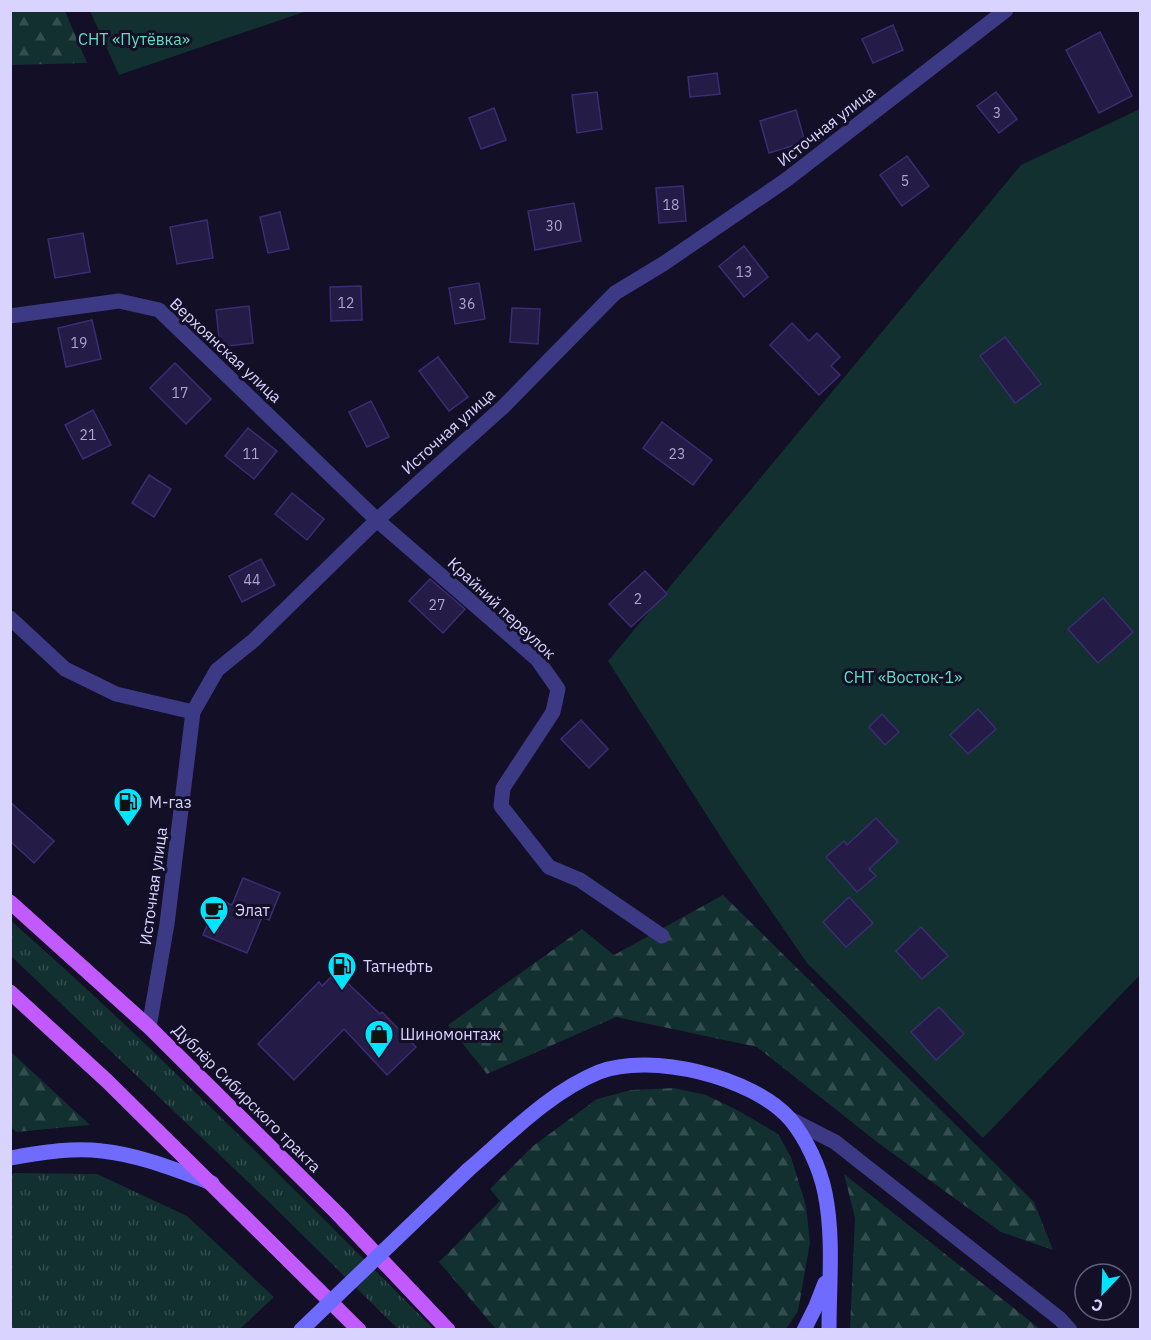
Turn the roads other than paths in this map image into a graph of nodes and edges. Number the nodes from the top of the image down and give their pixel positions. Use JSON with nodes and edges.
{"nodes":[{"id":1,"x":1006,"y":10,"type":"edge"},
{"id":2,"x":10,"y":316,"type":"edge"},
{"id":3,"x":377,"y":520,"type":"junction"},
{"id":4,"x":10,"y":618,"type":"edge"},
{"id":5,"x":193,"y":712,"type":"junction"},
{"id":6,"x":10,"y":902,"type":"edge"},
{"id":7,"x":662,"y":936,"type":"dead end"},
{"id":8,"x":10,"y":992,"type":"edge"},
{"id":9,"x":149,"y":1027,"type":"junction"},
{"id":10,"x":790,"y":1119,"type":"junction"},
{"id":11,"x":10,"y":1158,"type":"edge"},
{"id":12,"x":214,"y":1184,"type":"junction"},
{"id":13,"x":830,"y":1265,"type":"junction"},
{"id":14,"x":415,"y":1294,"type":"junction"},
{"id":15,"x":301,"y":1329,"type":"edge"},
{"id":16,"x":359,"y":1329,"type":"edge"},
{"id":17,"x":448,"y":1329,"type":"edge"},
{"id":18,"x":454,"y":1329,"type":"edge"},
{"id":19,"x":804,"y":1329,"type":"edge"},
{"id":20,"x":829,"y":1329,"type":"edge"},
{"id":21,"x":1070,"y":1329,"type":"edge"}],
"edges":[{"from":1,"to":3,"type":"street","name":"Источная улица"},
{"from":2,"to":3,"type":"street","name":"Верхоянская улица"},
{"from":3,"to":5,"type":"street","name":"Источная улица"},
{"from":3,"to":7,"type":"street","name":"Крайний переулок"},
{"from":4,"to":5,"type":"street"},
{"from":5,"to":9,"type":"street","name":"Источная улица"},
{"from":6,"to":9,"type":"main road","name":"Дублёр Сибирского тракта"},
{"from":8,"to":12,"type":"main road"},
{"from":9,"to":14,"type":"main road","name":"Дублёр Сибирского тракта"},
{"from":10,"to":13,"type":"main road"},
{"from":10,"to":15,"type":"main road","bridge":true},
{"from":10,"to":21,"type":"street"},
{"from":11,"to":12,"type":"main road"},
{"from":12,"to":16,"type":"main road"},
{"from":13,"to":19,"type":"main road"},
{"from":13,"to":20,"type":"main road"},
{"from":14,"to":17,"type":"main road","name":"Дублёр Сибирского тракта"},
{"from":14,"to":18,"type":"main road"}]}
